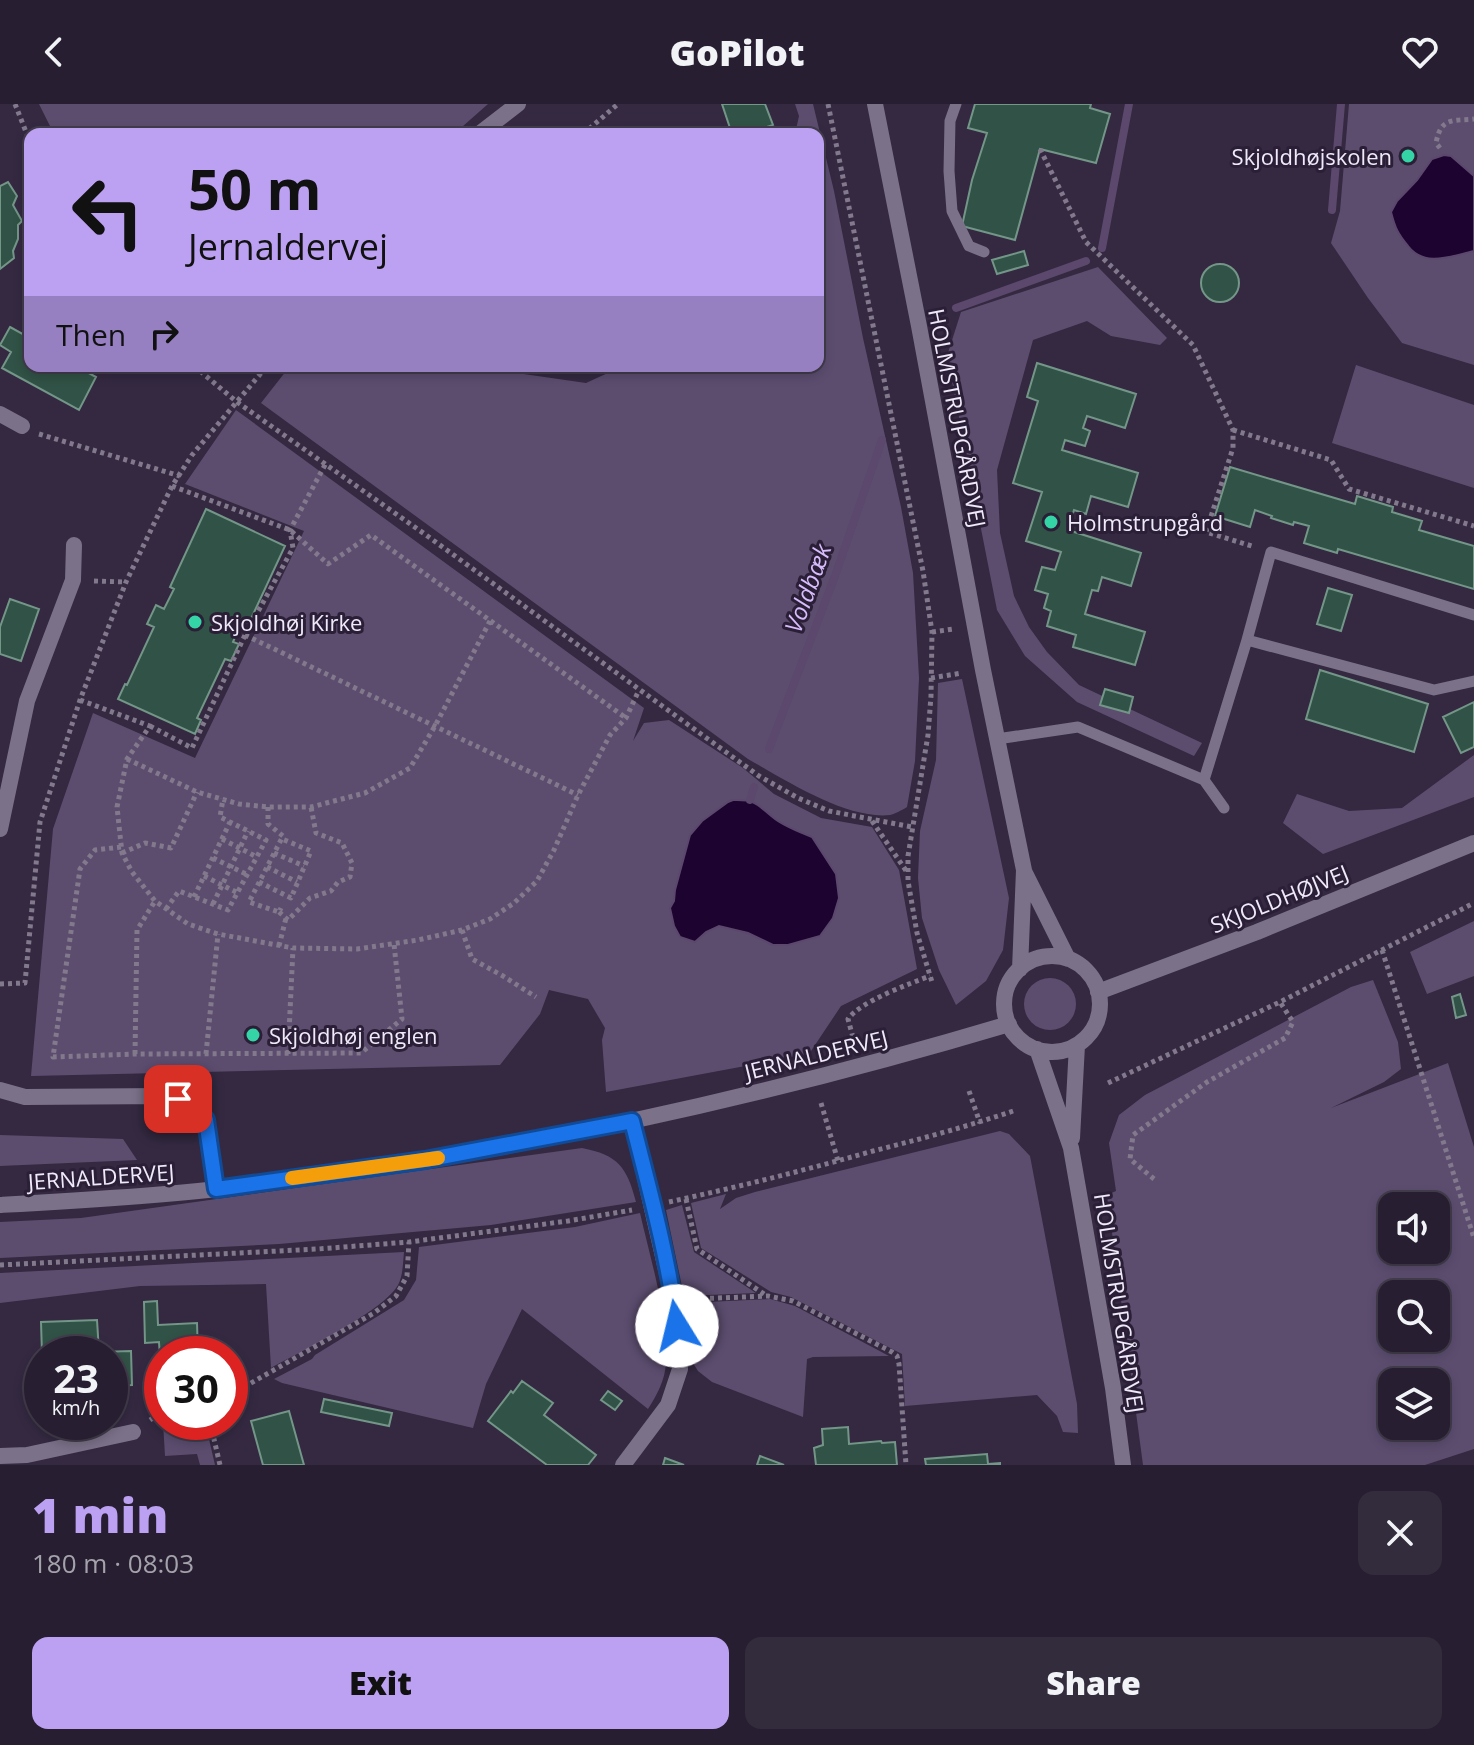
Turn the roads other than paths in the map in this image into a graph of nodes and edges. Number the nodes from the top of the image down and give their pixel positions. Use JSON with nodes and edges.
{"nodes":[{"id":1,"x":518,"y":104,"type":"edge"},
{"id":2,"x":875,"y":104,"type":"edge"},
{"id":3,"x":956,"y":104,"type":"edge"},
{"id":4,"x":487,"y":128,"type":"edge"},
{"id":5,"x":984,"y":252,"type":"dead end"},
{"id":6,"x":0,"y":414,"type":"edge"},
{"id":7,"x":22,"y":426,"type":"road end"},
{"id":8,"x":74,"y":545,"type":"dead end"},
{"id":9,"x":1474,"y":615,"type":"edge"},
{"id":10,"x":1247,"y":640,"type":"junction"},
{"id":11,"x":1474,"y":681,"type":"edge"},
{"id":12,"x":997,"y":739,"type":"junction"},
{"id":13,"x":1204,"y":780,"type":"junction"},
{"id":14,"x":1224,"y":808,"type":"dead end"},
{"id":15,"x":0,"y":829,"type":"edge"},
{"id":16,"x":1474,"y":843,"type":"edge"},
{"id":17,"x":1024,"y":870,"type":"junction"},
{"id":18,"x":1068,"y":959,"type":"junction"},
{"id":19,"x":1020,"y":969,"type":"junction"},
{"id":20,"x":1098,"y":992,"type":"junction"},
{"id":21,"x":1009,"y":1024,"type":"junction"},
{"id":22,"x":1077,"y":1045,"type":"junction"},
{"id":23,"x":1037,"y":1049,"type":"junction"},
{"id":24,"x":0,"y":1090,"type":"edge"},
{"id":25,"x":632,"y":1121,"type":"junction"},
{"id":26,"x":1071,"y":1148,"type":"junction"},
{"id":27,"x":216,"y":1189,"type":"junction"},
{"id":28,"x":0,"y":1205,"type":"edge"},
{"id":29,"x":133,"y":1432,"type":"dead end"},
{"id":30,"x":0,"y":1456,"type":"edge"},
{"id":31,"x":27,"y":1460,"type":"edge"},
{"id":32,"x":623,"y":1465,"type":"edge"},
{"id":33,"x":1123,"y":1465,"type":"edge"}],
"edges":[{"from":1,"to":4,"type":"street"},
{"from":2,"to":12,"type":"street","name":"HOLMSTRUPGÅRDVEJ"},
{"from":3,"to":5,"type":"lane"},
{"from":6,"to":7,"type":"street"},
{"from":8,"to":15,"type":"street"},
{"from":9,"to":10,"type":"lane"},
{"from":10,"to":11,"type":"lane"},
{"from":10,"to":13,"type":"lane"},
{"from":12,"to":13,"type":"lane"},
{"from":12,"to":17,"type":"street","name":"HOLMSTRUPGÅRDVEJ"},
{"from":13,"to":14,"type":"lane"},
{"from":16,"to":20,"type":"street","name":"SKJOLDHØJVEJ"},
{"from":17,"to":18,"type":"street","name":"HOLMSTRUPGÅRDVEJ"},
{"from":17,"to":19,"type":"street","name":"HOLMSTRUPGÅRDVEJ"},
{"from":18,"to":19,"type":"street"},
{"from":18,"to":20,"type":"street"},
{"from":19,"to":21,"type":"street"},
{"from":20,"to":22,"type":"street"},
{"from":21,"to":23,"type":"street"},
{"from":21,"to":25,"type":"street","name":"JERNALDERVEJ"},
{"from":22,"to":23,"type":"street"},
{"from":22,"to":26,"type":"street","name":"HOLMSTRUPGÅRDVEJ"},
{"from":23,"to":26,"type":"street","name":"HOLMSTRUPGÅRDVEJ"},
{"from":24,"to":27,"type":"street"},
{"from":25,"to":27,"type":"street","name":"JERNALDERVEJ"},
{"from":25,"to":32,"type":"street"},
{"from":26,"to":33,"type":"street","name":"HOLMSTRUPGÅRDVEJ"},
{"from":27,"to":28,"type":"street","name":"JERNALDERVEJ"},
{"from":29,"to":31,"type":"street"},
{"from":30,"to":31,"type":"street"}]}
